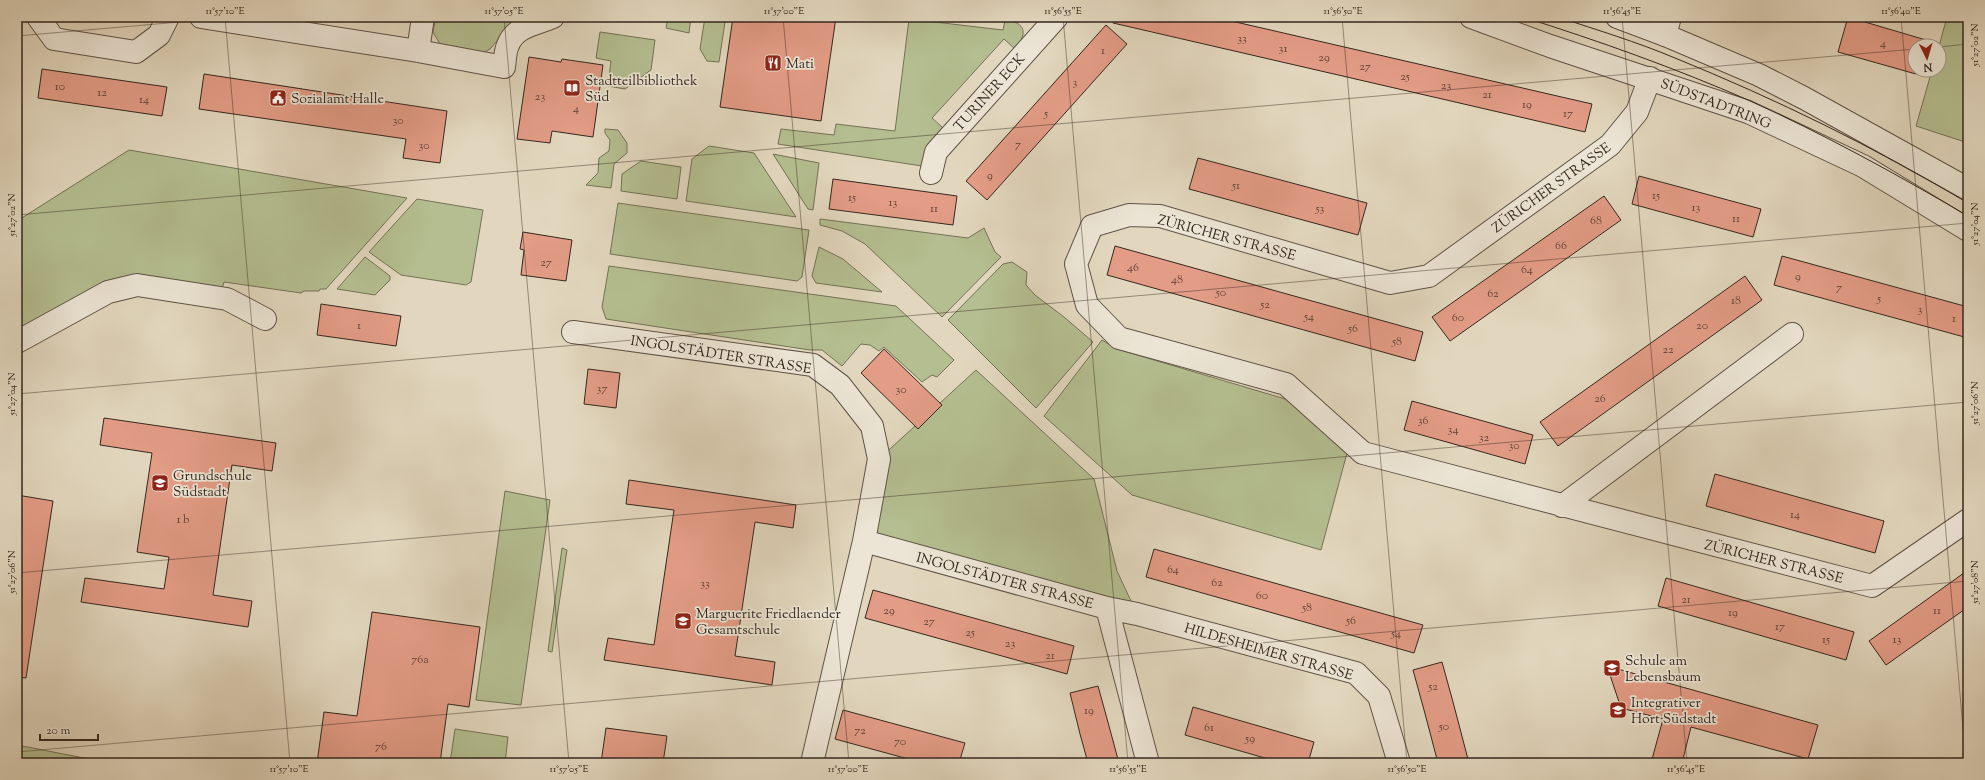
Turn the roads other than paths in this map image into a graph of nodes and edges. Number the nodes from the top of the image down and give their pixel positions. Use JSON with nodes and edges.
{"nodes":[{"id":1,"x":38,"y":17,"type":"edge"},
{"id":2,"x":168,"y":17,"type":"edge"},
{"id":3,"x":201,"y":17,"type":"edge"},
{"id":4,"x":424,"y":17,"type":"edge"},
{"id":5,"x":553,"y":17,"type":"edge"},
{"id":6,"x":1057,"y":17,"type":"edge"},
{"id":7,"x":1471,"y":17,"type":"edge"},
{"id":8,"x":1617,"y":17,"type":"edge"},
{"id":9,"x":1668,"y":26,"type":"edge"},
{"id":10,"x":418,"y":50,"type":"junction"},
{"id":11,"x":1650,"y":78,"type":"junction"},
{"id":12,"x":931,"y":173,"type":"dead end"},
{"id":13,"x":1968,"y":190,"type":"edge"},
{"id":14,"x":1968,"y":230,"type":"edge"},
{"id":15,"x":266,"y":320,"type":"dead end"},
{"id":16,"x":573,"y":332,"type":"dead end"},
{"id":17,"x":1792,"y":334,"type":"dead end"},
{"id":18,"x":17,"y":342,"type":"edge"},
{"id":19,"x":1562,"y":506,"type":"junction"},
{"id":20,"x":1968,"y":520,"type":"edge"},
{"id":21,"x":864,"y":541,"type":"junction"},
{"id":22,"x":1107,"y":608,"type":"junction"},
{"id":23,"x":814,"y":763,"type":"edge"},
{"id":24,"x":1148,"y":763,"type":"edge"},
{"id":25,"x":1399,"y":763,"type":"edge"}],
"edges":[{"from":1,"to":2,"type":"street"},
{"from":3,"to":10,"type":"street"},
{"from":4,"to":10,"type":"street"},
{"from":5,"to":10,"type":"street"},
{"from":6,"to":12,"type":"street","name":"TURINER ECK"},
{"from":7,"to":11,"type":"street","name":"SÜDSTADTRING"},
{"from":8,"to":9,"type":"street"},
{"from":9,"to":13,"type":"street"},
{"from":11,"to":14,"type":"street","name":"SÜDSTADTRING"},
{"from":11,"to":19,"type":"street","name":"ZÜRICHER STRASSE"},
{"from":15,"to":18,"type":"street"},
{"from":16,"to":21,"type":"street","name":"INGOLSTÄDTER STRASSE"},
{"from":17,"to":19,"type":"street"},
{"from":19,"to":20,"type":"street","name":"ZÜRICHER STRASSE"},
{"from":21,"to":22,"type":"street","name":"INGOLSTÄDTER STRASSE"},
{"from":21,"to":23,"type":"street","name":"INGOLSTÄDTER STRASSE"},
{"from":22,"to":24,"type":"street","name":"INGOLSTÄDTER STRASSE"},
{"from":22,"to":25,"type":"street","name":"HILDESHEIMER STRASSE"}]}
